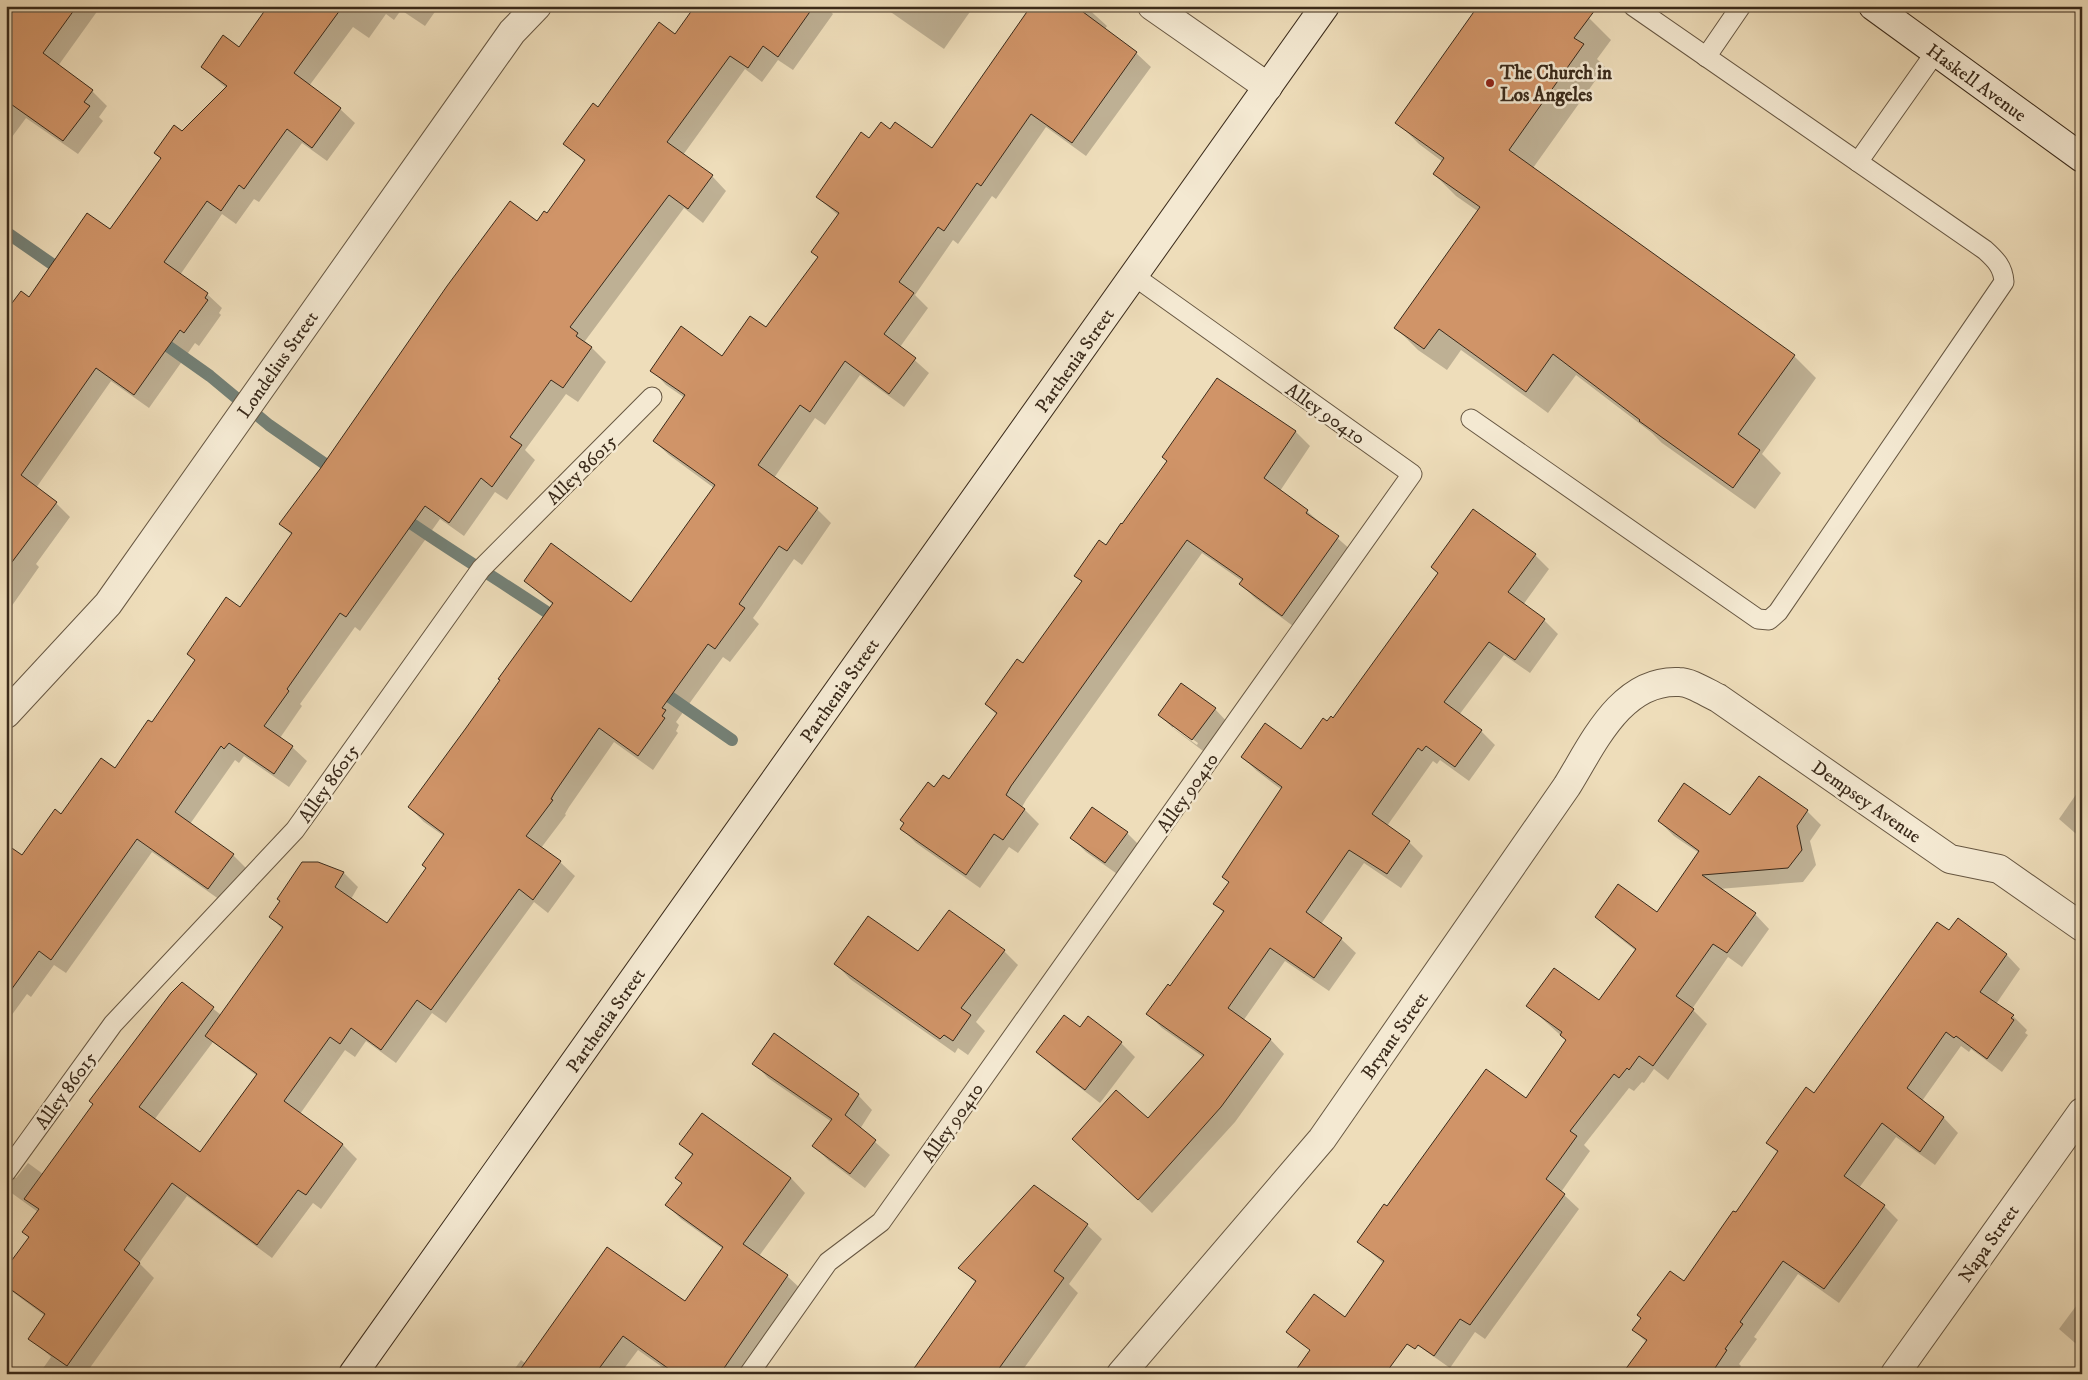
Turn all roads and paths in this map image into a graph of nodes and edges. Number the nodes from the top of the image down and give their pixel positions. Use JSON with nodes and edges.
{"nodes":[{"id":1,"x":537,"y":6,"type":"edge"},
{"id":2,"x":1152,"y":6,"type":"edge"},
{"id":3,"x":1325,"y":6,"type":"edge"},
{"id":4,"x":1633,"y":6,"type":"edge"},
{"id":5,"x":1741,"y":6,"type":"edge"},
{"id":6,"x":1873,"y":6,"type":"edge"},
{"id":7,"x":1935,"y":52,"type":"junction"},
{"id":8,"x":1706,"y":57,"type":"junction"},
{"id":9,"x":1268,"y":87,"type":"junction"},
{"id":10,"x":2082,"y":158,"type":"edge"},
{"id":11,"x":1858,"y":162,"type":"junction"},
{"id":12,"x":1134,"y":276,"type":"junction"},
{"id":13,"x":652,"y":397,"type":"dead end"},
{"id":14,"x":1471,"y":419,"type":"dead end"},
{"id":15,"x":1650,"y":685,"type":"joint"},
{"id":16,"x":6,"y":714,"type":"edge"},
{"id":17,"x":2082,"y":927,"type":"edge"},
{"id":18,"x":2082,"y":1112,"type":"edge"},
{"id":19,"x":6,"y":1172,"type":"edge"},
{"id":20,"x":353,"y":1374,"type":"edge"},
{"id":21,"x":749,"y":1374,"type":"edge"},
{"id":22,"x":1121,"y":1374,"type":"edge"},
{"id":23,"x":1895,"y":1374,"type":"edge"}],
"edges":[{"from":1,"to":16,"type":"street","name":"Londelius Street"},
{"from":2,"to":9,"type":"street"},
{"from":3,"to":9,"type":"street","name":"Parthenia Street"},
{"from":4,"to":8,"type":"lane"},
{"from":5,"to":8,"type":"lane"},
{"from":6,"to":7,"type":"street","name":"Haskell Avenue"},
{"from":7,"to":10,"type":"street","name":"Haskell Avenue"},
{"from":7,"to":11,"type":"lane"},
{"from":8,"to":11,"type":"lane"},
{"from":9,"to":12,"type":"street","name":"Parthenia Street"},
{"from":11,"to":14,"type":"lane"},
{"from":12,"to":20,"type":"street","name":"Parthenia Street"},
{"from":12,"to":21,"type":"lane","name":"Alley 90410"},
{"from":13,"to":19,"type":"lane","name":"Alley 86015"},
{"from":15,"to":17,"type":"street","name":"Dempsey Avenue"},
{"from":15,"to":22,"type":"street","name":"Bryant Street"},
{"from":18,"to":23,"type":"street","name":"Napa Street"}]}
